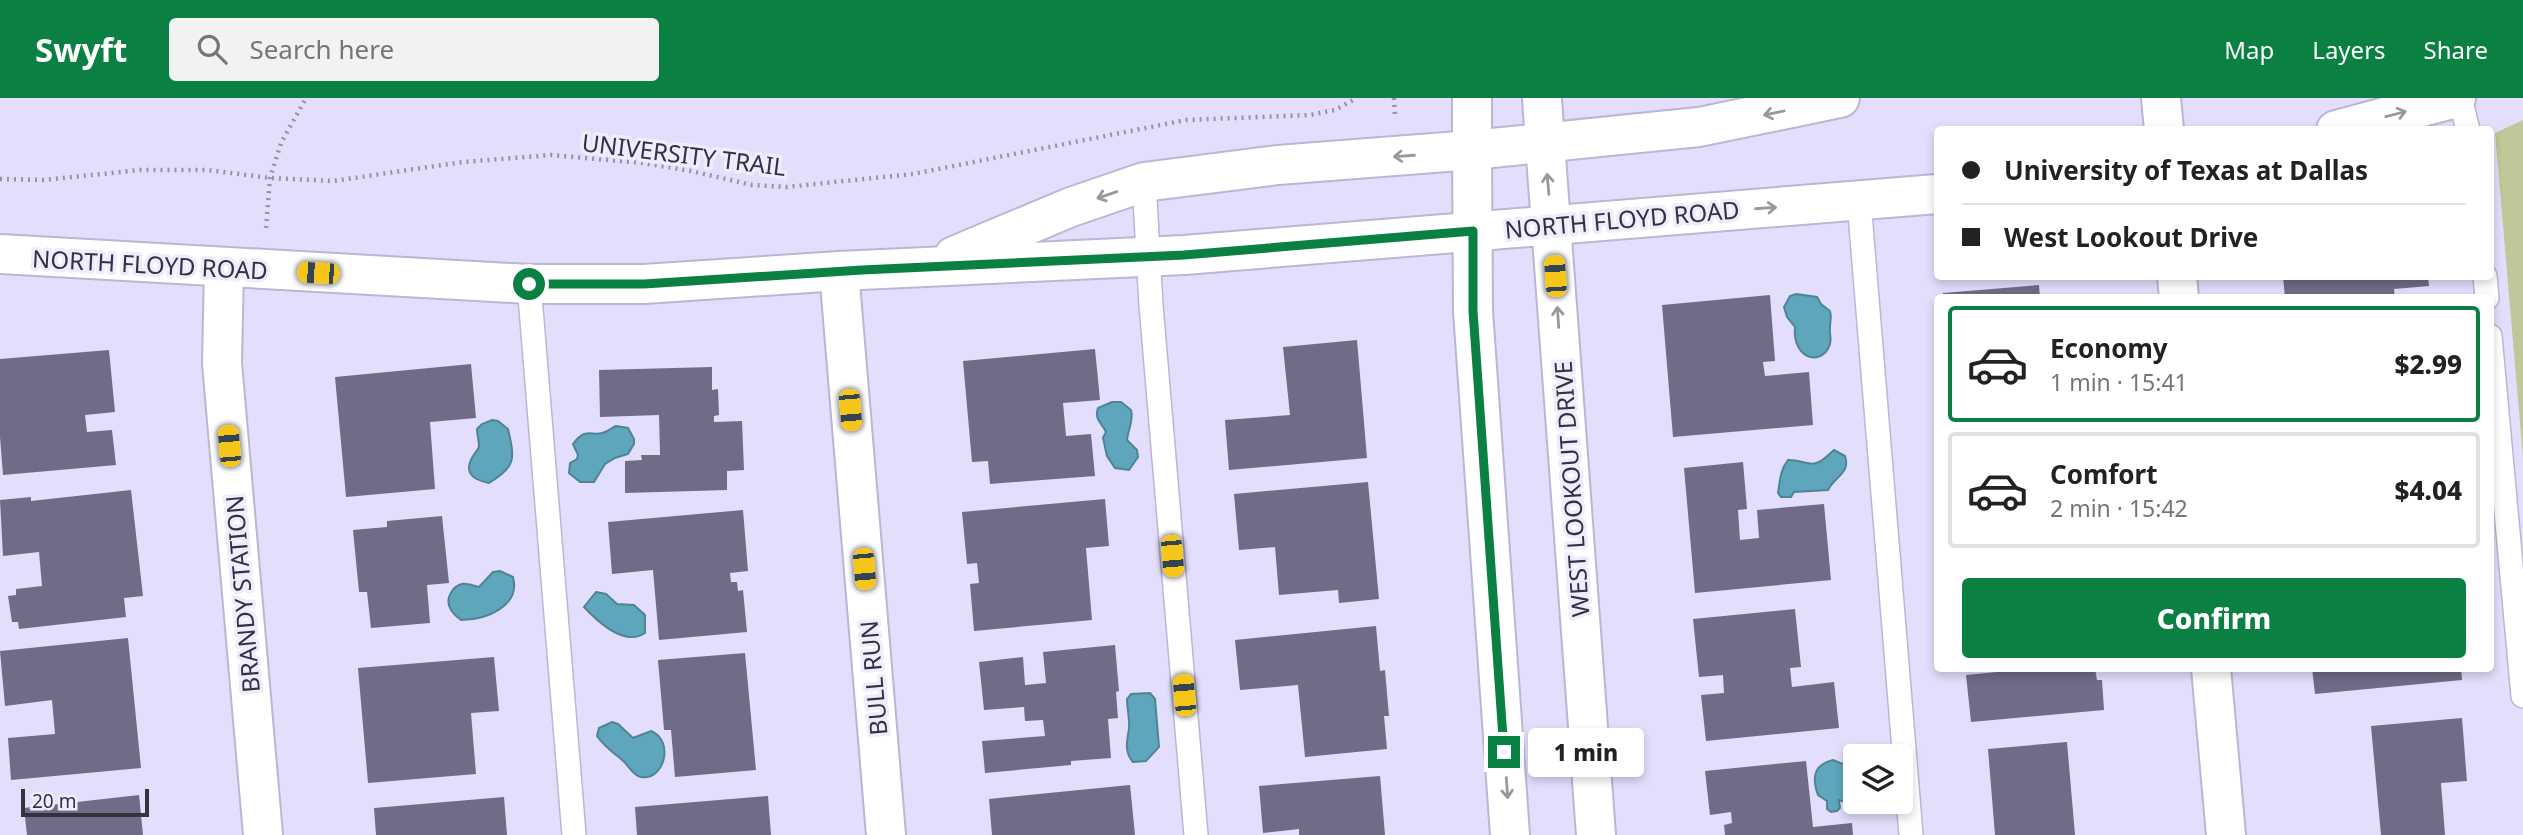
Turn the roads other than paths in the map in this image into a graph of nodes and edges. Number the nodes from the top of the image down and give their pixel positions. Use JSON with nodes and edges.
{"nodes":[{"id":1,"x":1472,"y":98,"type":"edge"},
{"id":2,"x":1542,"y":98,"type":"edge"},
{"id":3,"x":1840,"y":98,"type":"edge"},
{"id":4,"x":2161,"y":98,"type":"edge"},
{"id":5,"x":2458,"y":98,"type":"edge"},
{"id":6,"x":2164,"y":126,"type":"edge"},
{"id":7,"x":2351,"y":126,"type":"edge"},
{"id":8,"x":2467,"y":126,"type":"edge"},
{"id":9,"x":1545,"y":143,"type":"junction"},
{"id":10,"x":1472,"y":150,"type":"junction"},
{"id":11,"x":1144,"y":183,"type":"junction"},
{"id":12,"x":1934,"y":194,"type":"edge"},
{"id":13,"x":1859,"y":201,"type":"junction"},
{"id":14,"x":1552,"y":225,"type":"junction"},
{"id":15,"x":1473,"y":231,"type":"junction"},
{"id":16,"x":0,"y":254,"type":"edge"},
{"id":17,"x":1149,"y":256,"type":"junction"},
{"id":18,"x":930,"y":266,"type":"junction"},
{"id":19,"x":224,"y":268,"type":"junction"},
{"id":20,"x":839,"y":271,"type":"junction"},
{"id":21,"x":529,"y":284,"type":"junction"},
{"id":22,"x":2494,"y":380,"type":"edge"},
{"id":23,"x":2211,"y":672,"type":"edge"},
{"id":24,"x":2523,"y":695,"type":"edge"},
{"id":25,"x":263,"y":835,"type":"edge"},
{"id":26,"x":574,"y":835,"type":"edge"},
{"id":27,"x":886,"y":835,"type":"edge"},
{"id":28,"x":1196,"y":835,"type":"edge"},
{"id":29,"x":1510,"y":835,"type":"edge"},
{"id":30,"x":1597,"y":835,"type":"edge"},
{"id":31,"x":1911,"y":835,"type":"edge"},
{"id":32,"x":2226,"y":835,"type":"edge"}],
"edges":[{"from":1,"to":10,"type":"street"},
{"from":2,"to":9,"type":"street","name":"WEST LOOKOUT DRIVE"},
{"from":3,"to":9,"type":"street","name":"NORTH FLOYD ROAD","one_way":true},
{"from":4,"to":6,"type":"street"},
{"from":7,"to":5,"type":"street","one_way":true},
{"from":5,"to":8,"type":"lane"},
{"from":9,"to":10,"type":"street","name":"NORTH FLOYD ROAD"},
{"from":14,"to":9,"type":"street","name":"WEST LOOKOUT DRIVE","one_way":true},
{"from":10,"to":11,"type":"street","name":"NORTH FLOYD ROAD","one_way":true},
{"from":10,"to":15,"type":"street"},
{"from":11,"to":17,"type":"lane"},
{"from":11,"to":18,"type":"street","name":"NORTH FLOYD ROAD","one_way":true},
{"from":12,"to":13,"type":"street","name":"NORTH FLOYD ROAD"},
{"from":14,"to":13,"type":"street","name":"NORTH FLOYD ROAD","one_way":true},
{"from":13,"to":31,"type":"lane"},
{"from":14,"to":15,"type":"street","name":"NORTH FLOYD ROAD"},
{"from":30,"to":14,"type":"street","name":"WEST LOOKOUT DRIVE","one_way":true},
{"from":15,"to":17,"type":"street","name":"NORTH FLOYD ROAD"},
{"from":15,"to":29,"type":"street","one_way":true},
{"from":16,"to":19,"type":"street","name":"NORTH FLOYD ROAD"},
{"from":17,"to":18,"type":"street","name":"NORTH FLOYD ROAD"},
{"from":17,"to":28,"type":"lane"},
{"from":18,"to":20,"type":"street","name":"NORTH FLOYD ROAD"},
{"from":19,"to":21,"type":"street","name":"NORTH FLOYD ROAD"},
{"from":19,"to":25,"type":"street","name":"BRANDY STATION"},
{"from":20,"to":21,"type":"street","name":"NORTH FLOYD ROAD"},
{"from":20,"to":27,"type":"street","name":"BULL RUN"},
{"from":21,"to":26,"type":"lane"},
{"from":22,"to":24,"type":"lane"},
{"from":23,"to":32,"type":"street"}]}
